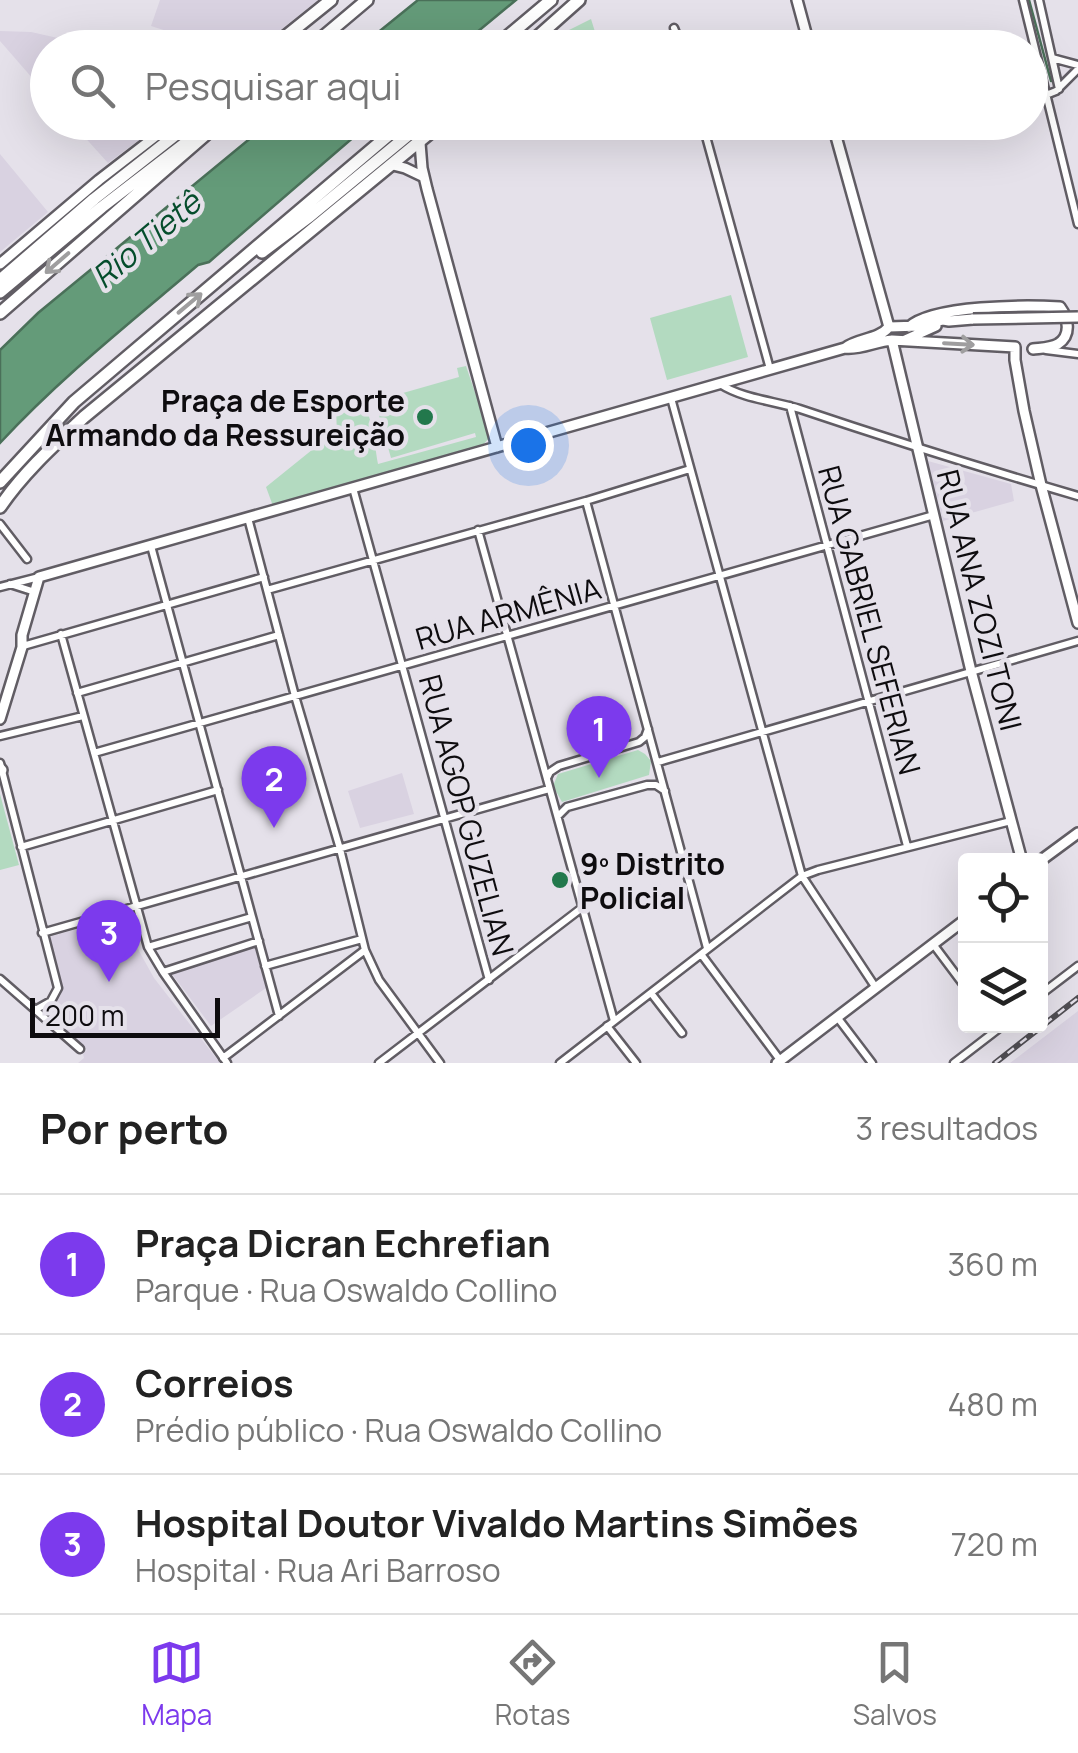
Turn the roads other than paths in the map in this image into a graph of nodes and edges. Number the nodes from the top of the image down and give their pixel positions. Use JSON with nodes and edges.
{"nodes":[{"id":1,"x":332,"y":0,"type":"edge"},
{"id":2,"x":367,"y":0,"type":"edge"},
{"id":3,"x":550,"y":0,"type":"edge"},
{"id":4,"x":579,"y":0,"type":"edge"},
{"id":5,"x":797,"y":0,"type":"edge"},
{"id":6,"x":1023,"y":0,"type":"edge"},
{"id":7,"x":1039,"y":0,"type":"edge"},
{"id":8,"x":553,"y":22,"type":"junction"},
{"id":9,"x":296,"y":30,"type":"edge"},
{"id":10,"x":331,"y":30,"type":"edge"},
{"id":11,"x":515,"y":30,"type":"edge"},
{"id":12,"x":540,"y":30,"type":"edge"},
{"id":13,"x":544,"y":30,"type":"edge"},
{"id":14,"x":805,"y":30,"type":"edge"},
{"id":15,"x":1030,"y":30,"type":"edge"},
{"id":16,"x":1046,"y":30,"type":"edge"},
{"id":17,"x":1048,"y":40,"type":"edge"},
{"id":18,"x":1052,"y":58,"type":"junction"},
{"id":19,"x":1078,"y":66,"type":"edge"},
{"id":20,"x":1059,"y":89,"type":"junction"},
{"id":21,"x":1048,"y":94,"type":"edge"},
{"id":22,"x":1048,"y":103,"type":"edge"},
{"id":23,"x":151,"y":140,"type":"edge"},
{"id":24,"x":169,"y":140,"type":"edge"},
{"id":25,"x":191,"y":140,"type":"edge"},
{"id":26,"x":200,"y":140,"type":"edge"},
{"id":27,"x":383,"y":140,"type":"edge"},
{"id":28,"x":402,"y":140,"type":"edge"},
{"id":29,"x":424,"y":140,"type":"edge"},
{"id":30,"x":707,"y":140,"type":"edge"},
{"id":31,"x":837,"y":140,"type":"edge"},
{"id":32,"x":420,"y":144,"type":"junction"},
{"id":33,"x":393,"y":165,"type":"junction"},
{"id":34,"x":424,"y":177,"type":"junction"},
{"id":35,"x":1078,"y":224,"type":"edge"},
{"id":36,"x":0,"y":264,"type":"edge"},
{"id":37,"x":232,"y":268,"type":"junction"},
{"id":38,"x":0,"y":280,"type":"edge"},
{"id":39,"x":0,"y":292,"type":"edge"},
{"id":40,"x":0,"y":313,"type":"edge"},
{"id":41,"x":1078,"y":317,"type":"edge"},
{"id":42,"x":949,"y":321,"type":"junction"},
{"id":43,"x":889,"y":328,"type":"junction"},
{"id":44,"x":906,"y":328,"type":"junction"},
{"id":45,"x":897,"y":344,"type":"junction"},
{"id":46,"x":1015,"y":347,"type":"junction"},
{"id":47,"x":845,"y":348,"type":"junction"},
{"id":48,"x":1033,"y":349,"type":"junction"},
{"id":49,"x":1078,"y":354,"type":"edge"},
{"id":50,"x":770,"y":370,"type":"junction"},
{"id":51,"x":742,"y":379,"type":"junction"},
{"id":52,"x":720,"y":384,"type":"junction"},
{"id":53,"x":750,"y":396,"type":"junction"},
{"id":54,"x":671,"y":398,"type":"junction"},
{"id":55,"x":790,"y":406,"type":"junction"},
{"id":56,"x":497,"y":447,"type":"junction"},
{"id":57,"x":918,"y":448,"type":"junction"},
{"id":58,"x":690,"y":469,"type":"junction"},
{"id":59,"x":0,"y":482,"type":"edge"},
{"id":60,"x":1040,"y":486,"type":"junction"},
{"id":61,"x":353,"y":488,"type":"junction"},
{"id":62,"x":1078,"y":496,"type":"edge"},
{"id":63,"x":586,"y":501,"type":"junction"},
{"id":64,"x":0,"y":508,"type":"edge"},
{"id":65,"x":934,"y":515,"type":"junction"},
{"id":66,"x":248,"y":518,"type":"junction"},
{"id":67,"x":0,"y":524,"type":"edge"},
{"id":68,"x":478,"y":530,"type":"junction"},
{"id":69,"x":150,"y":546,"type":"junction"},
{"id":70,"x":827,"y":547,"type":"junction"},
{"id":71,"x":28,"y":559,"type":"dead end"},
{"id":72,"x":374,"y":560,"type":"junction"},
{"id":73,"x":42,"y":576,"type":"junction"},
{"id":74,"x":264,"y":577,"type":"junction"},
{"id":75,"x":720,"y":577,"type":"junction"},
{"id":76,"x":9,"y":584,"type":"junction"},
{"id":77,"x":0,"y":587,"type":"edge"},
{"id":78,"x":267,"y":590,"type":"junction"},
{"id":79,"x":35,"y":592,"type":"junction"},
{"id":80,"x":168,"y":604,"type":"junction"},
{"id":81,"x":614,"y":607,"type":"junction"},
{"id":82,"x":1078,"y":622,"type":"edge"},
{"id":83,"x":61,"y":634,"type":"junction"},
{"id":84,"x":279,"y":635,"type":"junction"},
{"id":85,"x":508,"y":636,"type":"junction"},
{"id":86,"x":1078,"y":640,"type":"edge"},
{"id":87,"x":22,"y":647,"type":"junction"},
{"id":88,"x":184,"y":663,"type":"junction"},
{"id":89,"x":403,"y":666,"type":"junction"},
{"id":90,"x":971,"y":671,"type":"junction"},
{"id":91,"x":77,"y":693,"type":"junction"},
{"id":92,"x":295,"y":696,"type":"junction"},
{"id":93,"x":869,"y":699,"type":"junction"},
{"id":94,"x":82,"y":716,"type":"junction"},
{"id":95,"x":0,"y":719,"type":"edge"},
{"id":96,"x":200,"y":724,"type":"junction"},
{"id":97,"x":648,"y":728,"type":"junction"},
{"id":98,"x":762,"y":731,"type":"junction"},
{"id":99,"x":0,"y":736,"type":"edge"},
{"id":100,"x":635,"y":744,"type":"junction"},
{"id":101,"x":94,"y":753,"type":"junction"},
{"id":102,"x":540,"y":757,"type":"junction"},
{"id":103,"x":658,"y":761,"type":"junction"},
{"id":104,"x":559,"y":766,"type":"junction"},
{"id":105,"x":1,"y":767,"type":"edge"},
{"id":106,"x":546,"y":780,"type":"junction"},
{"id":107,"x":647,"y":785,"type":"junction"},
{"id":108,"x":549,"y":789,"type":"junction"},
{"id":109,"x":218,"y":790,"type":"junction"},
{"id":110,"x":664,"y":791,"type":"junction"},
{"id":111,"x":552,"y":799,"type":"junction"},
{"id":112,"x":567,"y":807,"type":"junction"},
{"id":113,"x":557,"y":817,"type":"junction"},
{"id":114,"x":444,"y":818,"type":"junction"},
{"id":115,"x":112,"y":820,"type":"junction"},
{"id":116,"x":1011,"y":821,"type":"junction"},
{"id":117,"x":1078,"y":833,"type":"edge"},
{"id":118,"x":907,"y":846,"type":"junction"},
{"id":119,"x":21,"y":847,"type":"junction"},
{"id":120,"x":340,"y":849,"type":"junction"},
{"id":121,"x":1020,"y":853,"type":"edge"},
{"id":122,"x":1048,"y":856,"type":"edge"},
{"id":123,"x":802,"y":876,"type":"junction"},
{"id":124,"x":241,"y":877,"type":"junction"},
{"id":125,"x":136,"y":907,"type":"junction"},
{"id":126,"x":583,"y":907,"type":"junction"},
{"id":127,"x":252,"y":917,"type":"junction"},
{"id":128,"x":958,"y":926,"type":"edge"},
{"id":129,"x":42,"y":932,"type":"junction"},
{"id":130,"x":362,"y":939,"type":"junction"},
{"id":131,"x":258,"y":941,"type":"junction"},
{"id":132,"x":934,"y":944,"type":"junction"},
{"id":133,"x":148,"y":947,"type":"junction"},
{"id":134,"x":364,"y":950,"type":"junction"},
{"id":135,"x":704,"y":952,"type":"junction"},
{"id":136,"x":265,"y":966,"type":"junction"},
{"id":137,"x":1078,"y":966,"type":"edge"},
{"id":138,"x":163,"y":972,"type":"junction"},
{"id":139,"x":958,"y":977,"type":"edge"},
{"id":140,"x":0,"y":979,"type":"edge"},
{"id":141,"x":489,"y":980,"type":"junction"},
{"id":142,"x":876,"y":988,"type":"junction"},
{"id":143,"x":1048,"y":989,"type":"edge"},
{"id":144,"x":651,"y":993,"type":"junction"},
{"id":145,"x":36,"y":1010,"type":"junction"},
{"id":146,"x":279,"y":1016,"type":"junction"},
{"id":147,"x":837,"y":1016,"type":"junction"},
{"id":148,"x":610,"y":1024,"type":"junction"},
{"id":149,"x":417,"y":1033,"type":"junction"},
{"id":150,"x":990,"y":1033,"type":"edge"},
{"id":151,"x":682,"y":1034,"type":"dead end"},
{"id":152,"x":80,"y":1049,"type":"dead end"},
{"id":153,"x":225,"y":1060,"type":"edge"},
{"id":154,"x":778,"y":1062,"type":"edge"},
{"id":155,"x":378,"y":1063,"type":"edge"},
{"id":156,"x":440,"y":1063,"type":"edge"},
{"id":157,"x":560,"y":1063,"type":"edge"},
{"id":158,"x":636,"y":1063,"type":"edge"},
{"id":159,"x":872,"y":1063,"type":"edge"},
{"id":160,"x":954,"y":1063,"type":"edge"}],
"edges":[{"from":1,"to":9,"type":"highway"},
{"from":2,"to":10,"type":"highway"},
{"from":3,"to":11,"type":"highway"},
{"from":4,"to":8,"type":"highway"},
{"from":5,"to":14,"type":"main road"},
{"from":6,"to":15,"type":"street"},
{"from":7,"to":16,"type":"street"},
{"from":8,"to":12,"type":"highway"},
{"from":8,"to":13,"type":"highway"},
{"from":17,"to":18,"type":"street"},
{"from":18,"to":19,"type":"street"},
{"from":18,"to":20,"type":"street"},
{"from":19,"to":20,"type":"street"},
{"from":20,"to":21,"type":"street"},
{"from":22,"to":35,"type":"street"},
{"from":23,"to":36,"type":"main road"},
{"from":24,"to":38,"type":"highway"},
{"from":25,"to":39,"type":"highway"},
{"from":26,"to":40,"type":"highway","one_way":true},
{"from":27,"to":37,"type":"highway"},
{"from":28,"to":37,"type":"highway"},
{"from":29,"to":32,"type":"highway"},
{"from":30,"to":50,"type":"street"},
{"from":31,"to":43,"type":"main road"},
{"from":32,"to":33,"type":"highway"},
{"from":32,"to":34,"type":"main road"},
{"from":33,"to":34,"type":"main road"},
{"from":33,"to":64,"type":"highway"},
{"from":34,"to":56,"type":"main road"},
{"from":59,"to":37,"type":"highway","one_way":true},
{"from":41,"to":42,"type":"main road","bridge":true},
{"from":42,"to":44,"type":"main road"},
{"from":42,"to":45,"type":"main road"},
{"from":43,"to":44,"type":"main road"},
{"from":43,"to":47,"type":"main road"},
{"from":44,"to":45,"type":"main road"},
{"from":44,"to":48,"type":"main road"},
{"from":45,"to":46,"type":"main road","one_way":true},
{"from":45,"to":47,"type":"main road"},
{"from":45,"to":57,"type":"main road","name":"RUA ANA ZOZI TONI"},
{"from":46,"to":48,"type":"street"},
{"from":46,"to":60,"type":"main road"},
{"from":47,"to":50,"type":"main road"},
{"from":48,"to":49,"type":"street"},
{"from":50,"to":51,"type":"main road"},
{"from":51,"to":52,"type":"main road"},
{"from":51,"to":53,"type":"street"},
{"from":52,"to":53,"type":"street"},
{"from":52,"to":54,"type":"main road"},
{"from":53,"to":55,"type":"street"},
{"from":54,"to":56,"type":"main road"},
{"from":54,"to":58,"type":"street"},
{"from":55,"to":57,"type":"street"},
{"from":55,"to":70,"type":"street","name":"RUA GABRIEL SEFERIAN"},
{"from":56,"to":61,"type":"main road"},
{"from":57,"to":60,"type":"street"},
{"from":57,"to":65,"type":"main road","name":"RUA ANA ZOZI TONI"},
{"from":58,"to":63,"type":"street"},
{"from":58,"to":75,"type":"street"},
{"from":60,"to":62,"type":"street"},
{"from":60,"to":82,"type":"main road"},
{"from":61,"to":66,"type":"main road"},
{"from":61,"to":72,"type":"street","name":"RUA AGOP GUZELIAN"},
{"from":63,"to":68,"type":"street"},
{"from":63,"to":81,"type":"street"},
{"from":65,"to":70,"type":"street","name":"RUA ARMÊNIA"},
{"from":65,"to":90,"type":"main road","name":"RUA ANA ZOZI TONI"},
{"from":66,"to":69,"type":"main road"},
{"from":66,"to":74,"type":"street"},
{"from":67,"to":71,"type":"street"},
{"from":68,"to":72,"type":"street"},
{"from":68,"to":85,"type":"street"},
{"from":69,"to":73,"type":"main road"},
{"from":69,"to":80,"type":"street"},
{"from":70,"to":75,"type":"street","name":"RUA ARMÊNIA"},
{"from":70,"to":93,"type":"street","name":"RUA GABRIEL SEFERIAN"},
{"from":72,"to":78,"type":"street"},
{"from":72,"to":89,"type":"street","name":"RUA AGOP GUZELIAN"},
{"from":73,"to":76,"type":"street"},
{"from":73,"to":79,"type":"main road"},
{"from":73,"to":87,"type":"main road"},
{"from":74,"to":78,"type":"street"},
{"from":74,"to":80,"type":"street"},
{"from":75,"to":81,"type":"street","name":"RUA ARMÊNIA"},
{"from":75,"to":98,"type":"street"},
{"from":76,"to":77,"type":"street"},
{"from":76,"to":79,"type":"street"},
{"from":78,"to":84,"type":"street"},
{"from":79,"to":87,"type":"main road"},
{"from":80,"to":83,"type":"street"},
{"from":80,"to":88,"type":"street"},
{"from":81,"to":85,"type":"street","name":"RUA ARMÊNIA"},
{"from":81,"to":97,"type":"street"},
{"from":83,"to":87,"type":"street"},
{"from":83,"to":91,"type":"street"},
{"from":84,"to":88,"type":"street"},
{"from":84,"to":92,"type":"street"},
{"from":85,"to":89,"type":"street","name":"RUA ARMÊNIA"},
{"from":85,"to":102,"type":"street"},
{"from":86,"to":90,"type":"street"},
{"from":87,"to":95,"type":"main road"},
{"from":88,"to":91,"type":"street"},
{"from":88,"to":96,"type":"street"},
{"from":89,"to":92,"type":"street","name":"RUA ARMÊNIA"},
{"from":89,"to":114,"type":"street","name":"RUA AGOP GUZELIAN"},
{"from":90,"to":93,"type":"street"},
{"from":90,"to":116,"type":"main road","name":"RUA ANA ZOZI TONI"},
{"from":91,"to":94,"type":"street"},
{"from":92,"to":96,"type":"street","name":"RUA ARMÊNIA"},
{"from":92,"to":120,"type":"street"},
{"from":93,"to":98,"type":"street"},
{"from":93,"to":118,"type":"street","name":"RUA GABRIEL SEFERIAN"},
{"from":94,"to":99,"type":"street"},
{"from":94,"to":101,"type":"street"},
{"from":96,"to":101,"type":"street","name":"RUA ARMÊNIA"},
{"from":96,"to":109,"type":"street"},
{"from":97,"to":100,"type":"street"},
{"from":97,"to":103,"type":"street"},
{"from":98,"to":103,"type":"street"},
{"from":98,"to":123,"type":"street"},
{"from":100,"to":103,"type":"street"},
{"from":100,"to":104,"type":"street"},
{"from":101,"to":115,"type":"street"},
{"from":102,"to":104,"type":"street"},
{"from":102,"to":106,"type":"street"},
{"from":103,"to":107,"type":"street"},
{"from":103,"to":110,"type":"street"},
{"from":104,"to":106,"type":"street"},
{"from":105,"to":119,"type":"street"},
{"from":106,"to":108,"type":"street"},
{"from":107,"to":110,"type":"street"},
{"from":107,"to":112,"type":"street"},
{"from":108,"to":111,"type":"street"},
{"from":108,"to":114,"type":"street"},
{"from":109,"to":115,"type":"street"},
{"from":109,"to":124,"type":"street"},
{"from":110,"to":135,"type":"street"},
{"from":111,"to":112,"type":"street"},
{"from":111,"to":113,"type":"street"},
{"from":112,"to":113,"type":"street"},
{"from":113,"to":126,"type":"street"},
{"from":114,"to":120,"type":"street"},
{"from":114,"to":141,"type":"street","name":"RUA AGOP GUZELIAN"},
{"from":115,"to":119,"type":"street"},
{"from":115,"to":125,"type":"street"},
{"from":116,"to":118,"type":"street"},
{"from":116,"to":121,"type":"main road","name":"RUA ANA ZOZI TONI"},
{"from":117,"to":122,"type":"main road"},
{"from":118,"to":123,"type":"street"},
{"from":119,"to":129,"type":"street"},
{"from":120,"to":124,"type":"street"},
{"from":120,"to":130,"type":"street"},
{"from":123,"to":135,"type":"street"},
{"from":123,"to":142,"type":"street"},
{"from":124,"to":125,"type":"street"},
{"from":124,"to":127,"type":"street"},
{"from":125,"to":129,"type":"street"},
{"from":125,"to":133,"type":"street"},
{"from":126,"to":141,"type":"street"},
{"from":126,"to":148,"type":"street"},
{"from":127,"to":131,"type":"street"},
{"from":127,"to":133,"type":"street"},
{"from":128,"to":132,"type":"main road"},
{"from":129,"to":145,"type":"street"},
{"from":130,"to":134,"type":"street"},
{"from":130,"to":136,"type":"street"},
{"from":131,"to":136,"type":"street"},
{"from":131,"to":138,"type":"street"},
{"from":132,"to":139,"type":"street"},
{"from":132,"to":142,"type":"main road"},
{"from":133,"to":138,"type":"street"},
{"from":134,"to":146,"type":"street"},
{"from":134,"to":149,"type":"street"},
{"from":135,"to":144,"type":"street"},
{"from":135,"to":154,"type":"street"},
{"from":136,"to":146,"type":"street"},
{"from":137,"to":143,"type":"street"},
{"from":138,"to":153,"type":"street"},
{"from":140,"to":145,"type":"street"},
{"from":141,"to":149,"type":"street"},
{"from":142,"to":147,"type":"main road"},
{"from":144,"to":148,"type":"street"},
{"from":144,"to":151,"type":"street"},
{"from":145,"to":152,"type":"street"},
{"from":146,"to":153,"type":"street"},
{"from":147,"to":154,"type":"main road"},
{"from":147,"to":159,"type":"street"},
{"from":148,"to":157,"type":"street"},
{"from":148,"to":158,"type":"street"},
{"from":149,"to":155,"type":"street"},
{"from":149,"to":156,"type":"street"},
{"from":150,"to":160,"type":"street"}]}
